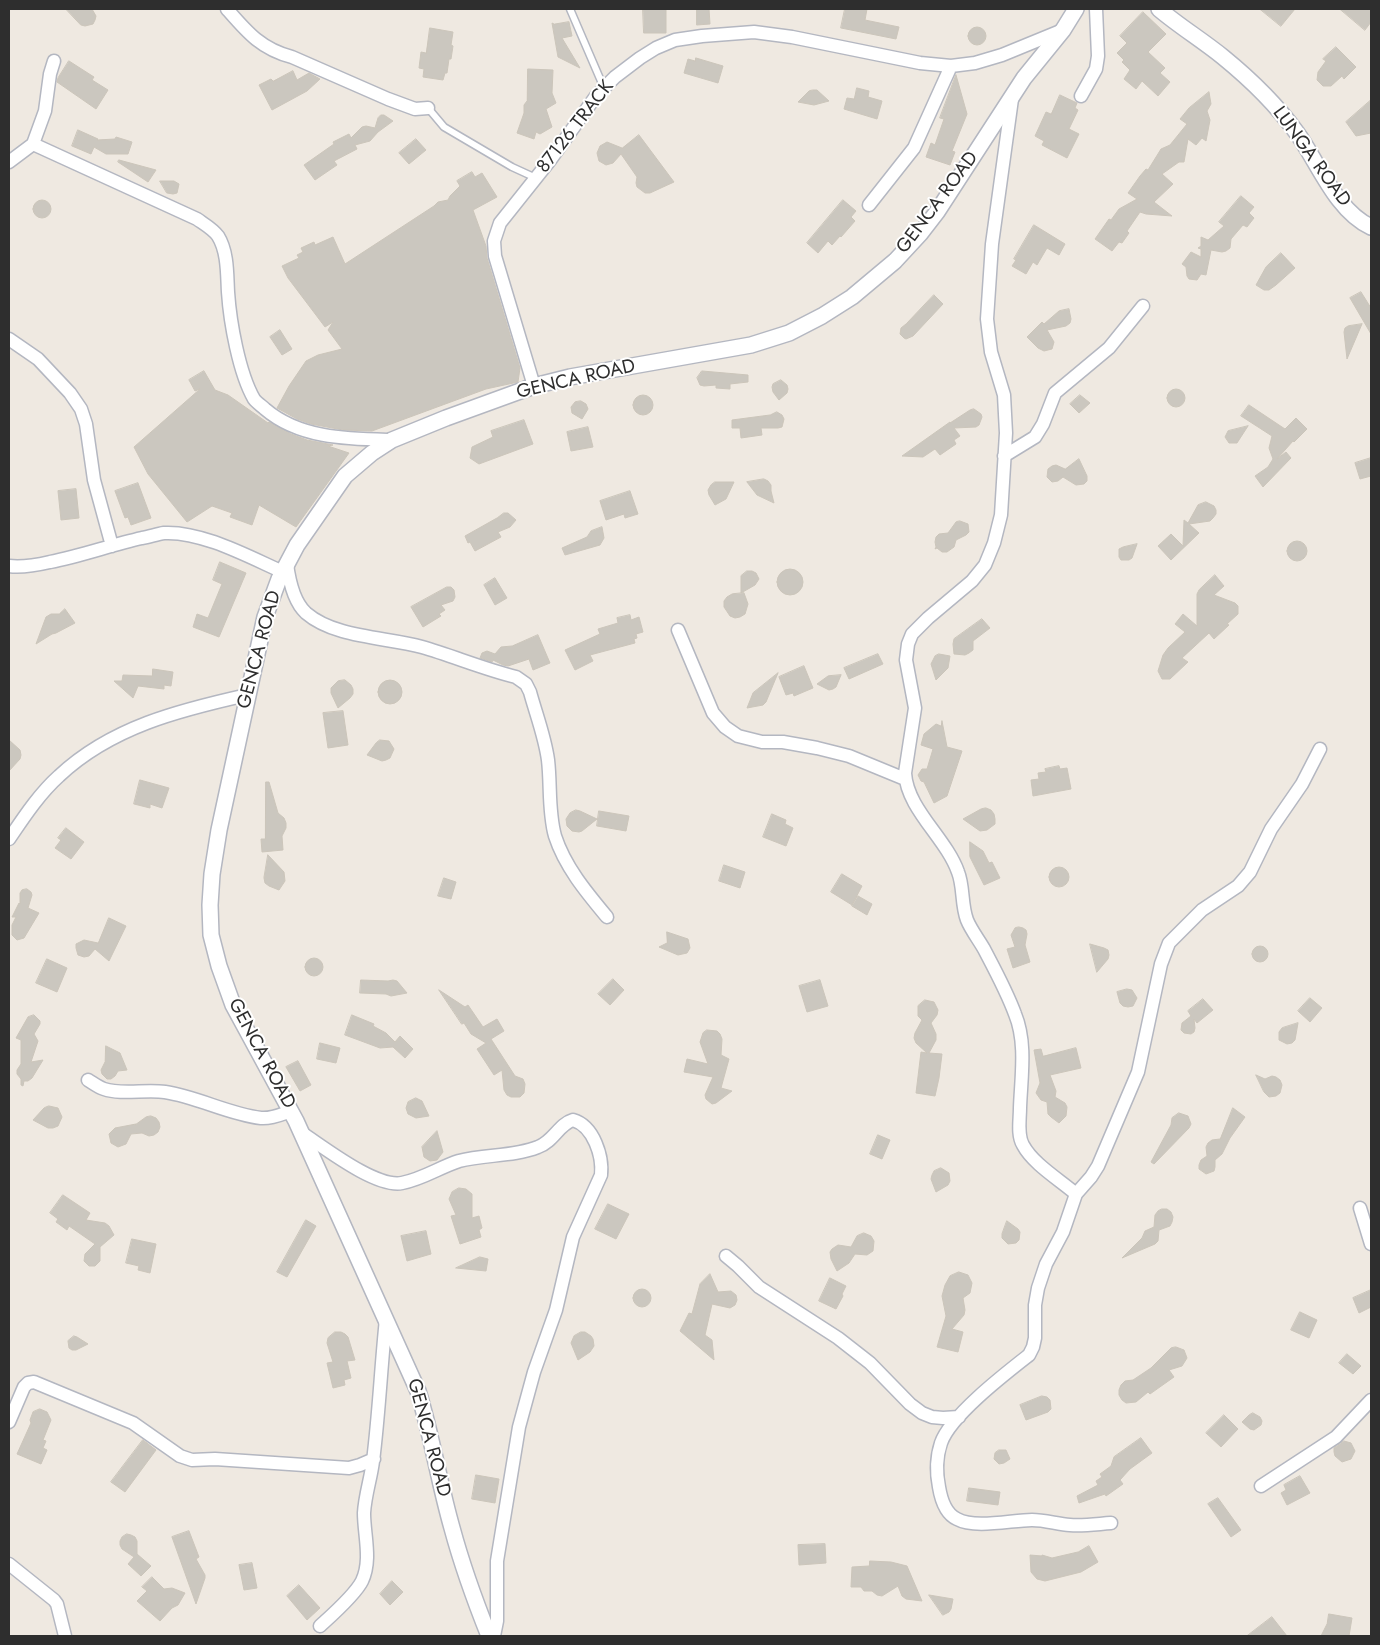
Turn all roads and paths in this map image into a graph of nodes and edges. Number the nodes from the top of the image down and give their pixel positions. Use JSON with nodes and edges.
{"nodes":[{"id":1,"x":227,"y":9,"type":"edge"},
{"id":2,"x":570,"y":9,"type":"edge"},
{"id":3,"x":1076,"y":9,"type":"edge"},
{"id":4,"x":1096,"y":9,"type":"edge"},
{"id":5,"x":1159,"y":9,"type":"edge"},
{"id":6,"x":1063,"y":30,"type":"junction"},
{"id":7,"x":54,"y":61,"type":"dead end"},
{"id":8,"x":951,"y":66,"type":"junction"},
{"id":9,"x":604,"y":88,"type":"junction"},
{"id":10,"x":1081,"y":96,"type":"dead end"},
{"id":11,"x":1012,"y":99,"type":"junction"},
{"id":12,"x":428,"y":108,"type":"joint"},
{"id":13,"x":33,"y":144,"type":"junction"},
{"id":14,"x":9,"y":162,"type":"edge"},
{"id":15,"x":536,"y":178,"type":"junction"},
{"id":16,"x":869,"y":206,"type":"dead end"},
{"id":17,"x":1371,"y":227,"type":"edge"},
{"id":18,"x":1143,"y":306,"type":"dead end"},
{"id":19,"x":9,"y":339,"type":"edge"},
{"id":20,"x":534,"y":386,"type":"junction"},
{"id":21,"x":392,"y":440,"type":"junction"},
{"id":22,"x":1004,"y":456,"type":"junction"},
{"id":23,"x":112,"y":546,"type":"junction"},
{"id":24,"x":9,"y":566,"type":"edge"},
{"id":25,"x":285,"y":568,"type":"junction"},
{"id":26,"x":678,"y":630,"type":"dead end"},
{"id":27,"x":247,"y":695,"type":"junction"},
{"id":28,"x":1320,"y":749,"type":"dead end"},
{"id":29,"x":906,"y":779,"type":"junction"},
{"id":30,"x":9,"y":839,"type":"edge"},
{"id":31,"x":607,"y":917,"type":"dead end"},
{"id":32,"x":88,"y":1080,"type":"dead end"},
{"id":33,"x":291,"y":1111,"type":"junction"},
{"id":34,"x":302,"y":1133,"type":"junction"},
{"id":35,"x":1076,"y":1194,"type":"junction"},
{"id":36,"x":1360,"y":1208,"type":"dead end"},
{"id":37,"x":1371,"y":1244,"type":"edge"},
{"id":38,"x":726,"y":1256,"type":"dead end"},
{"id":39,"x":386,"y":1320,"type":"junction"},
{"id":40,"x":1371,"y":1400,"type":"edge"},
{"id":41,"x":959,"y":1417,"type":"junction"},
{"id":42,"x":9,"y":1422,"type":"edge"},
{"id":43,"x":374,"y":1459,"type":"junction"},
{"id":44,"x":1261,"y":1486,"type":"dead end"},
{"id":45,"x":1111,"y":1523,"type":"dead end"},
{"id":46,"x":9,"y":1564,"type":"edge"},
{"id":47,"x":320,"y":1626,"type":"dead end"},
{"id":48,"x":65,"y":1636,"type":"edge"},
{"id":49,"x":489,"y":1636,"type":"edge"},
{"id":50,"x":494,"y":1636,"type":"edge"}],
"edges":[{"from":1,"to":12,"type":"street"},
{"from":2,"to":9,"type":"lane"},
{"from":3,"to":6,"type":"street","name":"GENCA ROAD"},
{"from":4,"to":10,"type":"street"},
{"from":5,"to":17,"type":"street","name":"LUNGA ROAD"},
{"from":6,"to":8,"type":"street","name":"87126 TRACK"},
{"from":6,"to":11,"type":"street","name":"GENCA ROAD"},
{"from":7,"to":13,"type":"street"},
{"from":8,"to":9,"type":"street","name":"87126 TRACK"},
{"from":8,"to":16,"type":"street"},
{"from":9,"to":15,"type":"street","name":"87126 TRACK"},
{"from":11,"to":20,"type":"street","name":"GENCA ROAD"},
{"from":11,"to":22,"type":"street"},
{"from":12,"to":15,"type":"lane"},
{"from":13,"to":14,"type":"street"},
{"from":13,"to":21,"type":"street"},
{"from":15,"to":20,"type":"street","name":"87126 TRACK"},
{"from":18,"to":22,"type":"street"},
{"from":19,"to":23,"type":"street"},
{"from":20,"to":21,"type":"street","name":"GENCA ROAD"},
{"from":21,"to":25,"type":"street","name":"GENCA ROAD"},
{"from":22,"to":29,"type":"street"},
{"from":23,"to":24,"type":"street"},
{"from":23,"to":25,"type":"street"},
{"from":25,"to":27,"type":"street","name":"GENCA ROAD"},
{"from":25,"to":31,"type":"street"},
{"from":26,"to":29,"type":"street"},
{"from":27,"to":30,"type":"street"},
{"from":27,"to":33,"type":"street","name":"GENCA ROAD"},
{"from":28,"to":35,"type":"street"},
{"from":29,"to":35,"type":"street"},
{"from":32,"to":33,"type":"street"},
{"from":33,"to":34,"type":"street","name":"GENCA ROAD"},
{"from":34,"to":39,"type":"street","name":"GENCA ROAD"},
{"from":34,"to":50,"type":"street"},
{"from":35,"to":41,"type":"street"},
{"from":36,"to":37,"type":"street"},
{"from":38,"to":41,"type":"street"},
{"from":39,"to":43,"type":"street"},
{"from":39,"to":49,"type":"street","name":"GENCA ROAD"},
{"from":40,"to":44,"type":"street"},
{"from":41,"to":45,"type":"street"},
{"from":42,"to":43,"type":"street"},
{"from":43,"to":47,"type":"street"},
{"from":46,"to":48,"type":"street"}]}
